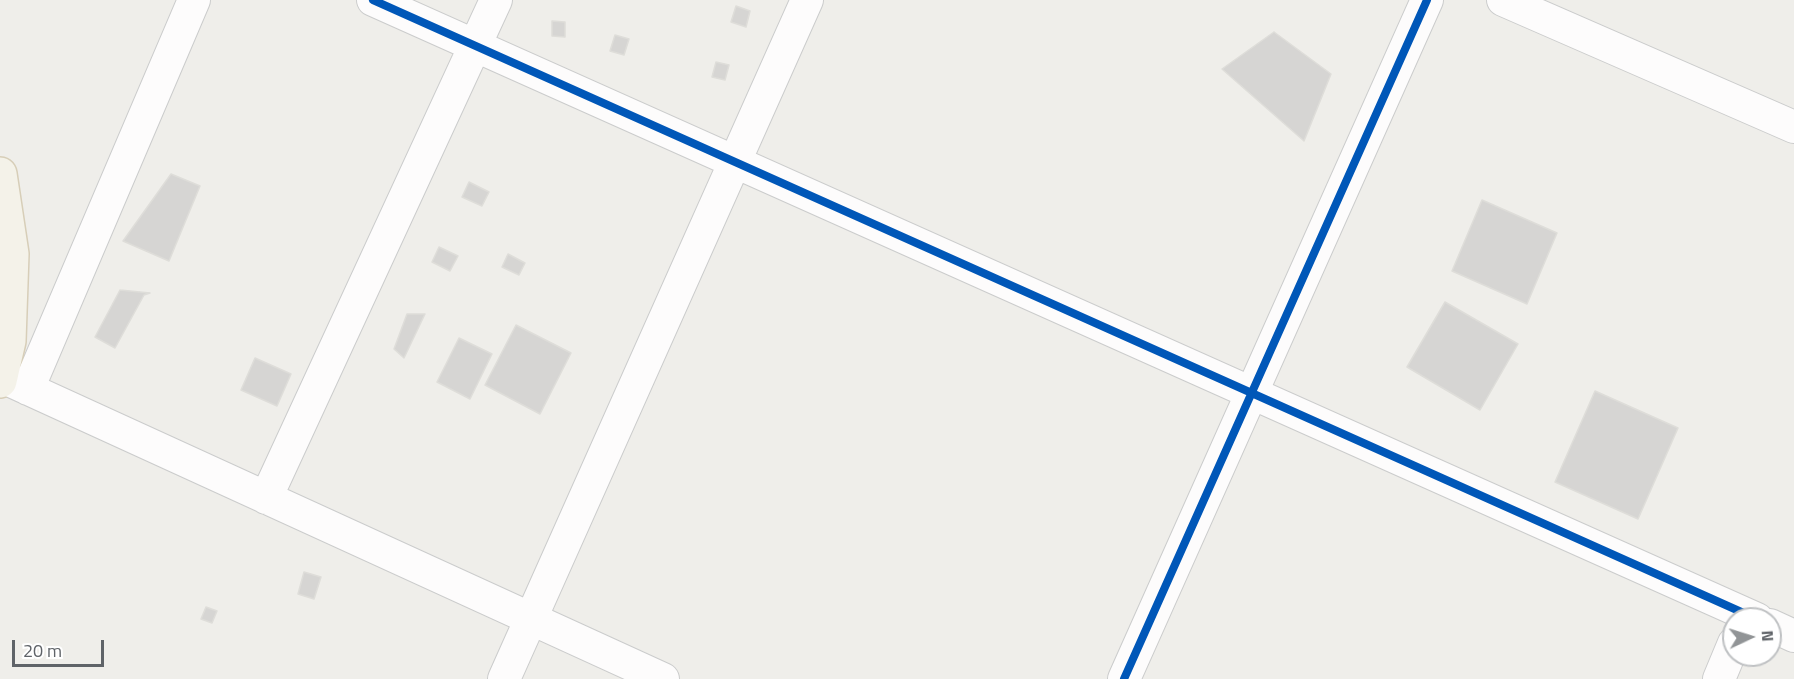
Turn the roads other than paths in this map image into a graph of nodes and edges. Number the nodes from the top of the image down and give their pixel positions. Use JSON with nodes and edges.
{"nodes":[{"id":1,"x":194,"y":0,"type":"edge"},
{"id":2,"x":373,"y":0,"type":"edge"},
{"id":3,"x":496,"y":0,"type":"edge"},
{"id":4,"x":807,"y":0,"type":"edge"},
{"id":5,"x":1426,"y":0,"type":"edge"},
{"id":6,"x":1503,"y":0,"type":"edge"},
{"id":7,"x":475,"y":46,"type":"junction"},
{"id":8,"x":1794,"y":127,"type":"edge"},
{"id":9,"x":735,"y":162,"type":"junction"},
{"id":10,"x":0,"y":174,"type":"edge"},
{"id":11,"x":7,"y":381,"type":"edge"},
{"id":12,"x":1250,"y":392,"type":"junction"},
{"id":13,"x":266,"y":498,"type":"junction"},
{"id":14,"x":1727,"y":607,"type":"edge"},
{"id":15,"x":531,"y":619,"type":"junction"},
{"id":16,"x":504,"y":679,"type":"edge"},
{"id":17,"x":663,"y":679,"type":"edge"},
{"id":18,"x":1124,"y":679,"type":"edge"}],
"edges":[{"from":1,"to":11,"type":"street"},
{"from":2,"to":7,"type":"street"},
{"from":3,"to":7,"type":"street"},
{"from":4,"to":9,"type":"street"},
{"from":5,"to":12,"type":"street"},
{"from":6,"to":8,"type":"street"},
{"from":7,"to":9,"type":"street"},
{"from":7,"to":13,"type":"street"},
{"from":9,"to":12,"type":"street"},
{"from":9,"to":15,"type":"street"},
{"from":10,"to":11,"type":"main road"},
{"from":11,"to":13,"type":"street"},
{"from":12,"to":14,"type":"street"},
{"from":12,"to":18,"type":"street"},
{"from":13,"to":15,"type":"street"},
{"from":15,"to":16,"type":"street"},
{"from":15,"to":17,"type":"street"}]}
